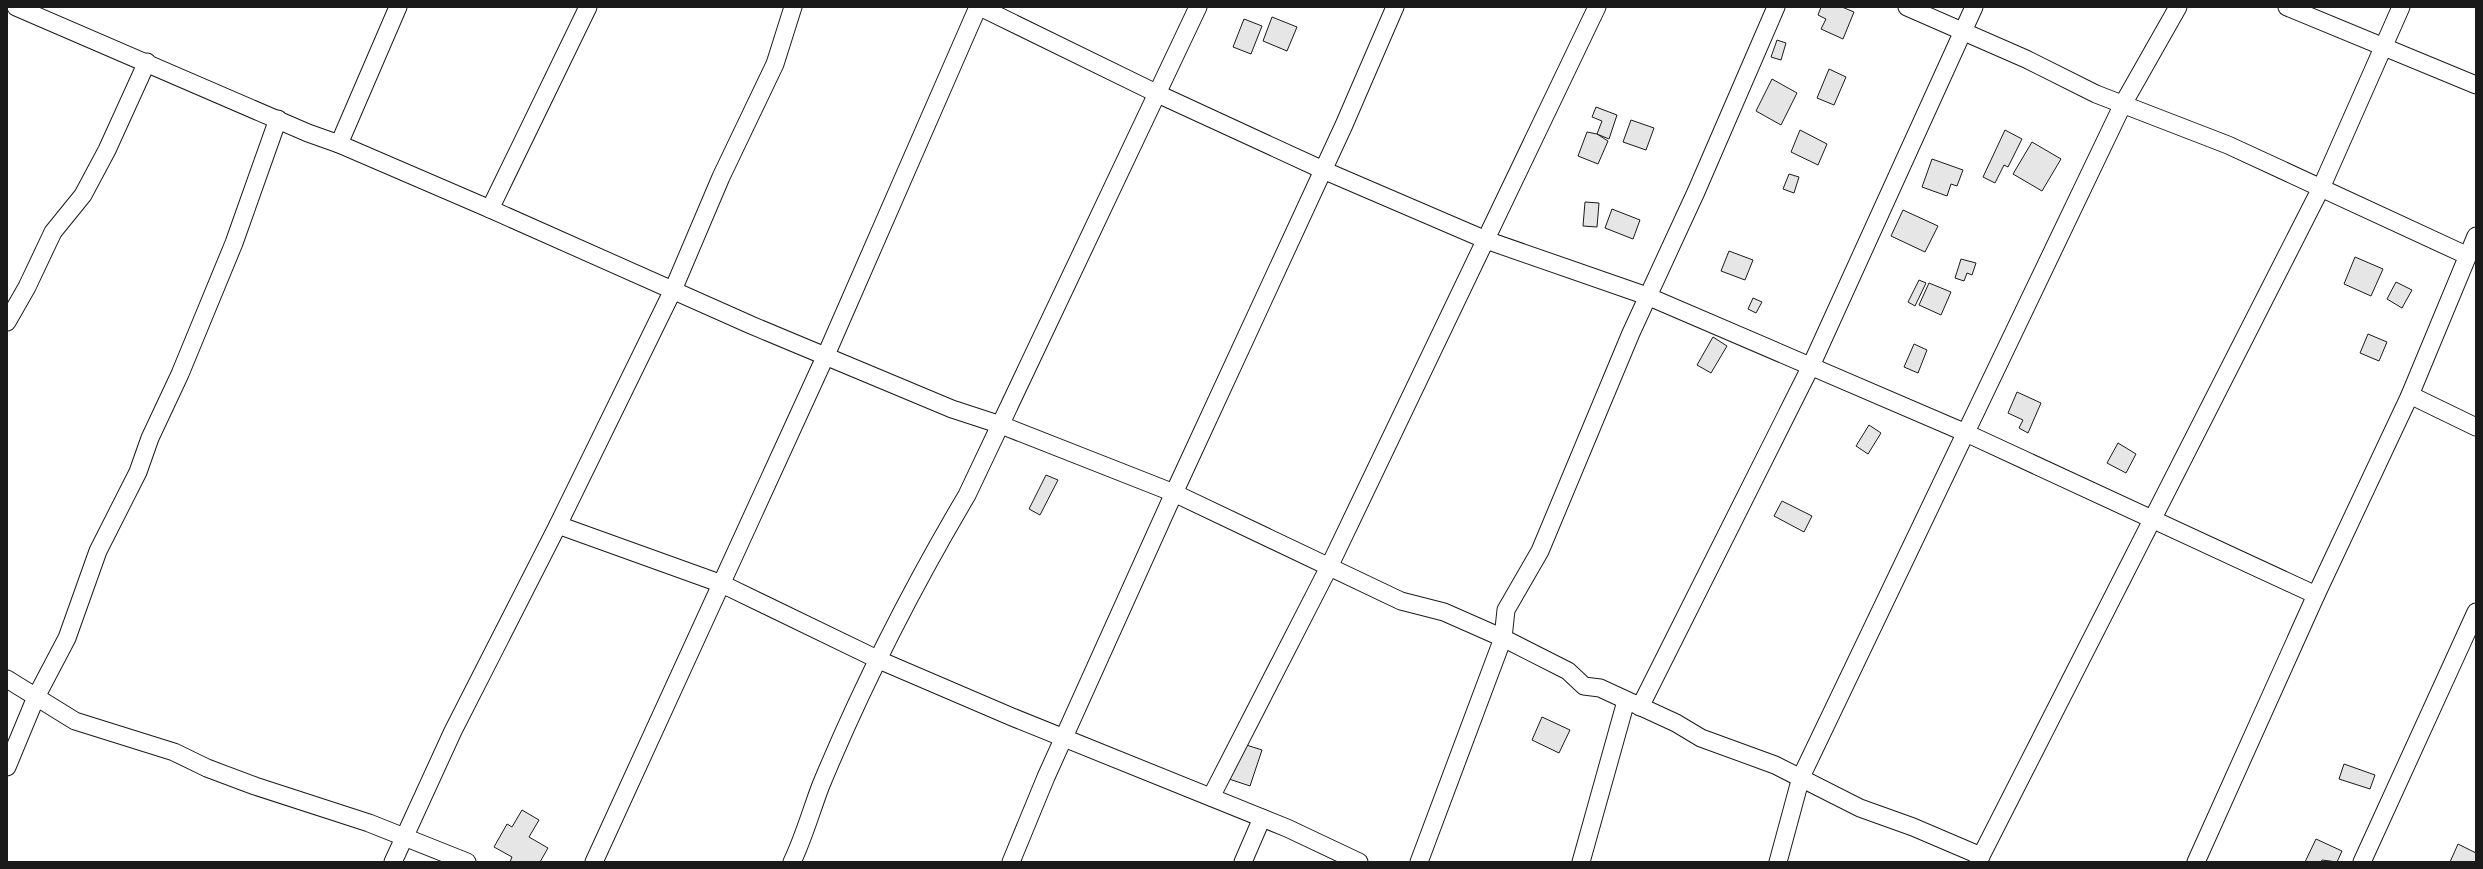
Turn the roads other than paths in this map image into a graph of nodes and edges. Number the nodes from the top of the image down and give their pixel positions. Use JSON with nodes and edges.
{"nodes":[{"id":1,"x":16,"y":7,"type":"edge"},
{"id":2,"x":398,"y":7,"type":"edge"},
{"id":3,"x":588,"y":7,"type":"edge"},
{"id":4,"x":793,"y":7,"type":"edge"},
{"id":5,"x":979,"y":7,"type":"edge"},
{"id":6,"x":1198,"y":7,"type":"edge"},
{"id":7,"x":1395,"y":7,"type":"edge"},
{"id":8,"x":1598,"y":7,"type":"edge"},
{"id":9,"x":1776,"y":7,"type":"edge"},
{"id":10,"x":1907,"y":7,"type":"edge"},
{"id":11,"x":1974,"y":7,"type":"edge"},
{"id":12,"x":2178,"y":7,"type":"edge"},
{"id":13,"x":2287,"y":7,"type":"edge"},
{"id":14,"x":2401,"y":7,"type":"edge"},
{"id":15,"x":1963,"y":32,"type":"junction"},
{"id":16,"x":2384,"y":47,"type":"junction"},
{"id":17,"x":147,"y":62,"type":"junction"},
{"id":18,"x":2476,"y":85,"type":"edge"},
{"id":19,"x":1158,"y":94,"type":"junction"},
{"id":20,"x":2123,"y":104,"type":"junction"},
{"id":21,"x":278,"y":119,"type":"junction"},
{"id":22,"x":339,"y":144,"type":"junction"},
{"id":23,"x":1323,"y":170,"type":"junction"},
{"id":24,"x":2321,"y":188,"type":"junction"},
{"id":25,"x":490,"y":209,"type":"junction"},
{"id":26,"x":2476,"y":236,"type":"edge"},
{"id":27,"x":1486,"y":240,"type":"junction"},
{"id":28,"x":2466,"y":255,"type":"junction"},
{"id":29,"x":673,"y":290,"type":"junction"},
{"id":30,"x":1647,"y":296,"type":"junction"},
{"id":31,"x":7,"y":322,"type":"edge"},
{"id":32,"x":826,"y":356,"type":"junction"},
{"id":33,"x":1810,"y":368,"type":"junction"},
{"id":34,"x":2410,"y":395,"type":"junction"},
{"id":35,"x":1001,"y":425,"type":"junction"},
{"id":36,"x":2476,"y":427,"type":"edge"},
{"id":37,"x":1966,"y":433,"type":"junction"},
{"id":38,"x":1174,"y":492,"type":"junction"},
{"id":39,"x":2152,"y":520,"type":"junction"},
{"id":40,"x":558,"y":525,"type":"junction"},
{"id":41,"x":1329,"y":566,"type":"junction"},
{"id":42,"x":722,"y":584,"type":"junction"},
{"id":43,"x":2316,"y":595,"type":"junction"},
{"id":44,"x":2476,"y":612,"type":"edge"},
{"id":45,"x":1503,"y":638,"type":"junction"},
{"id":46,"x":880,"y":660,"type":"junction"},
{"id":47,"x":7,"y":679,"type":"edge"},
{"id":48,"x":36,"y":697,"type":"junction"},
{"id":49,"x":1633,"y":704,"type":"junction"},
{"id":50,"x":1064,"y":737,"type":"junction"},
{"id":51,"x":7,"y":767,"type":"edge"},
{"id":52,"x":1801,"y":777,"type":"junction"},
{"id":53,"x":1211,"y":797,"type":"junction"},
{"id":54,"x":1262,"y":818,"type":"junction"},
{"id":55,"x":403,"y":838,"type":"junction"},
{"id":56,"x":1979,"y":859,"type":"edge"},
{"id":57,"x":393,"y":862,"type":"edge"},
{"id":58,"x":467,"y":862,"type":"edge"},
{"id":59,"x":594,"y":862,"type":"edge"},
{"id":60,"x":792,"y":862,"type":"edge"},
{"id":61,"x":1011,"y":862,"type":"edge"},
{"id":62,"x":1243,"y":862,"type":"edge"},
{"id":63,"x":1359,"y":862,"type":"edge"},
{"id":64,"x":1418,"y":862,"type":"edge"},
{"id":65,"x":1581,"y":862,"type":"edge"},
{"id":66,"x":1778,"y":862,"type":"edge"},
{"id":67,"x":2196,"y":862,"type":"edge"},
{"id":68,"x":2362,"y":862,"type":"edge"}],
"edges":[{"from":1,"to":17,"type":"street"},
{"from":2,"to":22,"type":"street"},
{"from":3,"to":25,"type":"street"},
{"from":4,"to":29,"type":"street"},
{"from":5,"to":19,"type":"street"},
{"from":5,"to":32,"type":"street"},
{"from":6,"to":19,"type":"street"},
{"from":7,"to":23,"type":"street"},
{"from":8,"to":27,"type":"street"},
{"from":9,"to":30,"type":"street"},
{"from":10,"to":15,"type":"street"},
{"from":11,"to":15,"type":"street"},
{"from":12,"to":20,"type":"street"},
{"from":13,"to":16,"type":"street"},
{"from":14,"to":16,"type":"street"},
{"from":15,"to":20,"type":"street"},
{"from":15,"to":33,"type":"street"},
{"from":16,"to":18,"type":"street"},
{"from":16,"to":24,"type":"street"},
{"from":17,"to":21,"type":"street"},
{"from":17,"to":31,"type":"street"},
{"from":19,"to":23,"type":"street"},
{"from":19,"to":35,"type":"street"},
{"from":20,"to":24,"type":"street"},
{"from":20,"to":37,"type":"street"},
{"from":21,"to":22,"type":"street"},
{"from":21,"to":48,"type":"street"},
{"from":22,"to":25,"type":"street"},
{"from":23,"to":27,"type":"street"},
{"from":23,"to":38,"type":"street"},
{"from":24,"to":28,"type":"street"},
{"from":24,"to":39,"type":"street"},
{"from":25,"to":29,"type":"street"},
{"from":26,"to":28,"type":"street"},
{"from":27,"to":30,"type":"street"},
{"from":27,"to":41,"type":"street"},
{"from":28,"to":34,"type":"street"},
{"from":29,"to":32,"type":"street"},
{"from":29,"to":40,"type":"street"},
{"from":30,"to":33,"type":"street"},
{"from":30,"to":45,"type":"street"},
{"from":32,"to":35,"type":"street"},
{"from":32,"to":42,"type":"street"},
{"from":33,"to":37,"type":"street"},
{"from":33,"to":49,"type":"street"},
{"from":34,"to":36,"type":"street"},
{"from":34,"to":43,"type":"street"},
{"from":35,"to":38,"type":"street"},
{"from":35,"to":46,"type":"street"},
{"from":37,"to":39,"type":"street"},
{"from":37,"to":52,"type":"street"},
{"from":38,"to":41,"type":"street"},
{"from":38,"to":50,"type":"street"},
{"from":39,"to":43,"type":"street"},
{"from":39,"to":56,"type":"street"},
{"from":40,"to":42,"type":"street"},
{"from":40,"to":55,"type":"street"},
{"from":41,"to":45,"type":"street"},
{"from":41,"to":53,"type":"street"},
{"from":42,"to":46,"type":"street"},
{"from":42,"to":59,"type":"street"},
{"from":43,"to":67,"type":"street"},
{"from":44,"to":68,"type":"street"},
{"from":45,"to":49,"type":"street"},
{"from":45,"to":64,"type":"street"},
{"from":46,"to":50,"type":"street"},
{"from":46,"to":60,"type":"street"},
{"from":47,"to":48,"type":"street"},
{"from":48,"to":51,"type":"street"},
{"from":48,"to":55,"type":"street"},
{"from":49,"to":52,"type":"street"},
{"from":49,"to":65,"type":"street"},
{"from":50,"to":53,"type":"street"},
{"from":50,"to":61,"type":"street"},
{"from":52,"to":56,"type":"street"},
{"from":52,"to":66,"type":"street"},
{"from":53,"to":54,"type":"street"},
{"from":54,"to":62,"type":"street"},
{"from":54,"to":63,"type":"street"},
{"from":55,"to":57,"type":"street"},
{"from":55,"to":58,"type":"street"}]}
